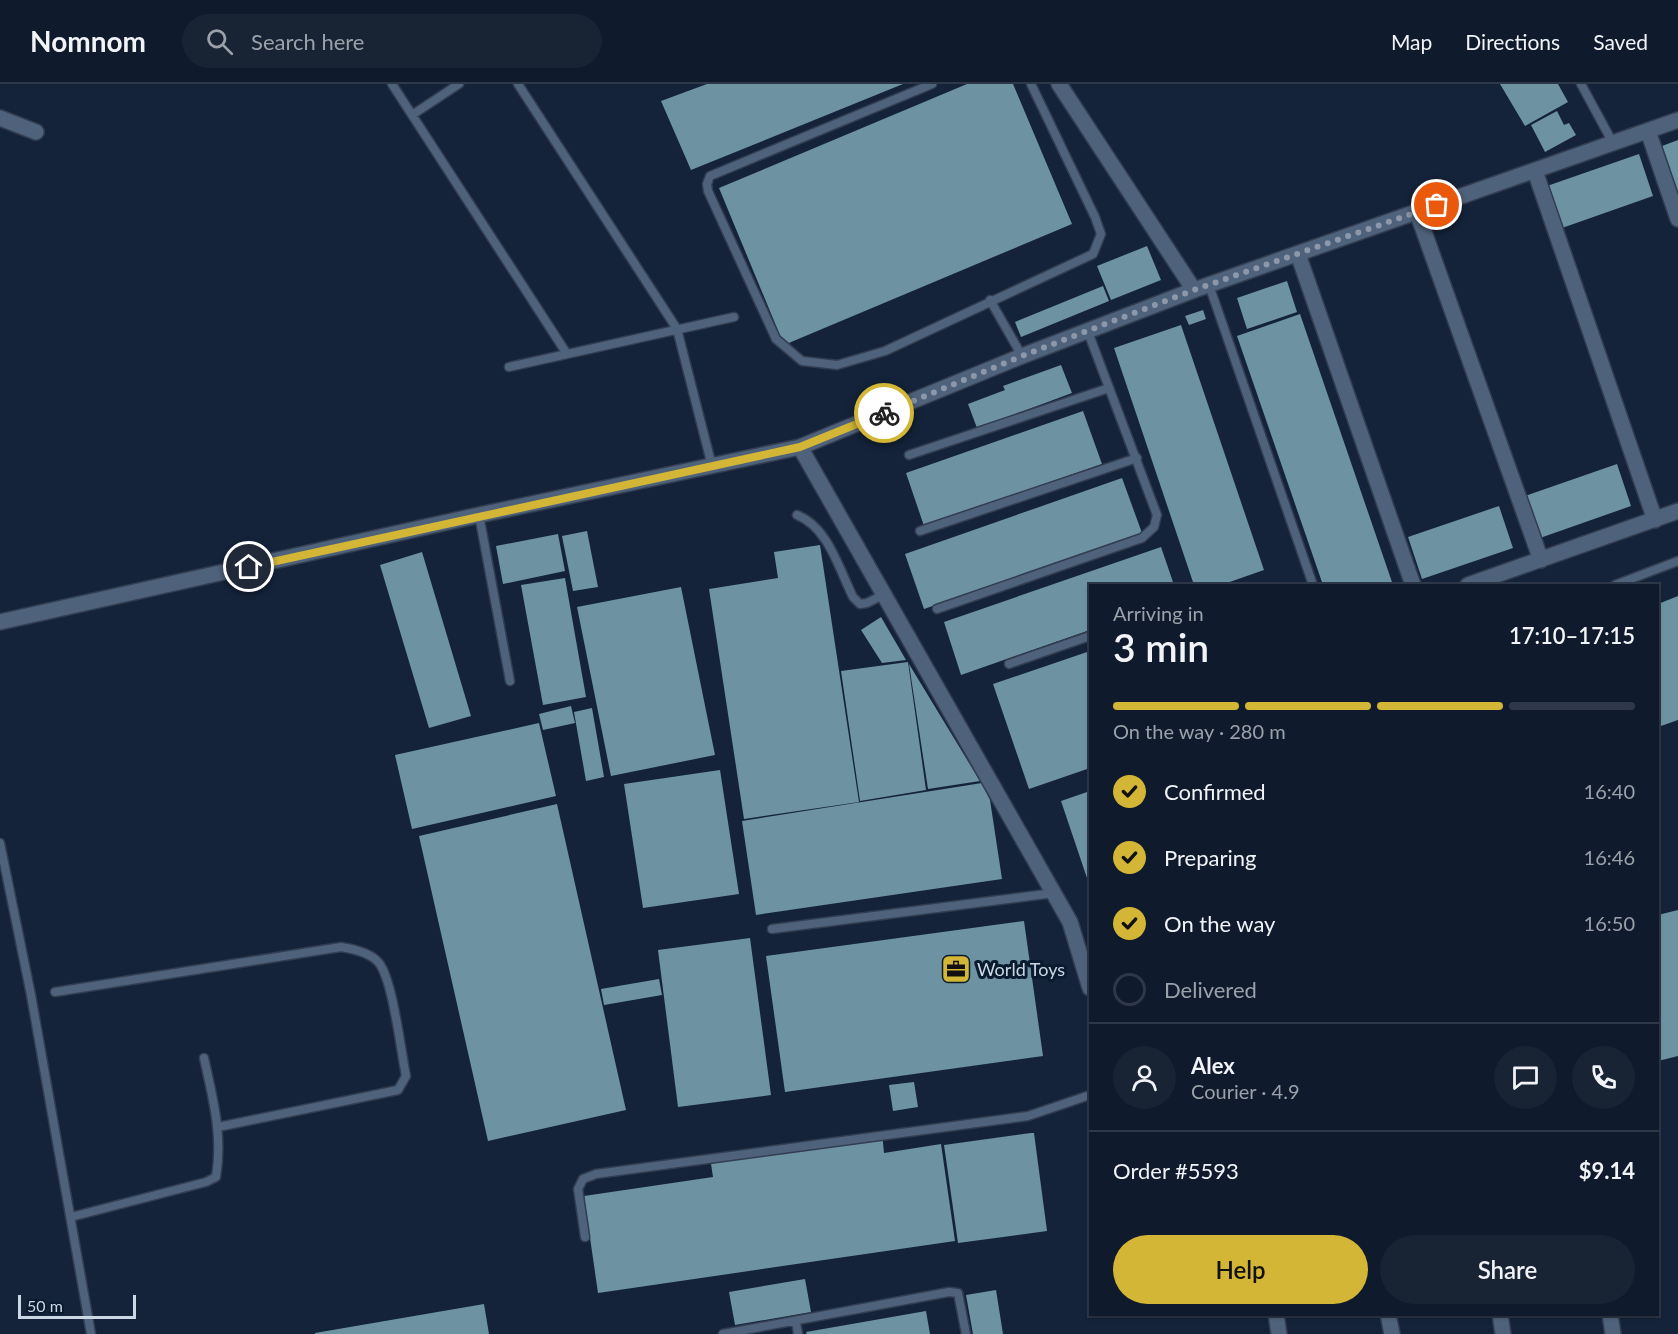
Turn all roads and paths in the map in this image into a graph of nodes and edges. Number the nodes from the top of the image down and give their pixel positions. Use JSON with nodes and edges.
{"nodes":[{"id":1,"x":392,"y":84,"type":"edge"},
{"id":2,"x":459,"y":84,"type":"edge"},
{"id":3,"x":518,"y":84,"type":"edge"},
{"id":4,"x":932,"y":84,"type":"edge"},
{"id":5,"x":1031,"y":84,"type":"edge"},
{"id":6,"x":1059,"y":84,"type":"edge"},
{"id":7,"x":1581,"y":84,"type":"edge"},
{"id":8,"x":412,"y":114,"type":"junction"},
{"id":9,"x":0,"y":118,"type":"edge"},
{"id":10,"x":1678,"y":120,"type":"edge"},
{"id":11,"x":1648,"y":131,"type":"junction"},
{"id":12,"x":36,"y":132,"type":"dead end"},
{"id":13,"x":1613,"y":143,"type":"junction"},
{"id":14,"x":1535,"y":171,"type":"junction"},
{"id":15,"x":1417,"y":212,"type":"junction"},
{"id":16,"x":1678,"y":219,"type":"edge"},
{"id":17,"x":1298,"y":254,"type":"junction"},
{"id":18,"x":1209,"y":285,"type":"junction"},
{"id":19,"x":1194,"y":290,"type":"junction"},
{"id":20,"x":990,"y":300,"type":"junction"},
{"id":21,"x":734,"y":317,"type":"dead end"},
{"id":22,"x":677,"y":329,"type":"junction"},
{"id":23,"x":1088,"y":332,"type":"junction"},
{"id":24,"x":567,"y":354,"type":"junction"},
{"id":25,"x":1022,"y":356,"type":"junction"},
{"id":26,"x":509,"y":367,"type":"dead end"},
{"id":27,"x":1109,"y":388,"type":"junction"},
{"id":28,"x":800,"y":447,"type":"junction"},
{"id":29,"x":909,"y":455,"type":"dead end"},
{"id":30,"x":1137,"y":458,"type":"junction"},
{"id":31,"x":712,"y":466,"type":"junction"},
{"id":32,"x":1678,"y":511,"type":"edge"},
{"id":33,"x":480,"y":515,"type":"junction"},
{"id":34,"x":797,"y":515,"type":"dead end"},
{"id":35,"x":1655,"y":519,"type":"junction"},
{"id":36,"x":920,"y":531,"type":"dead end"},
{"id":37,"x":1540,"y":560,"type":"junction"},
{"id":38,"x":1678,"y":561,"type":"edge"},
{"id":39,"x":1313,"y":584,"type":"edge"},
{"id":40,"x":1413,"y":584,"type":"edge"},
{"id":41,"x":1471,"y":584,"type":"edge"},
{"id":42,"x":1618,"y":584,"type":"edge"},
{"id":43,"x":886,"y":593,"type":"junction"},
{"id":44,"x":937,"y":609,"type":"dead end"},
{"id":45,"x":0,"y":622,"type":"edge"},
{"id":46,"x":1089,"y":636,"type":"edge"},
{"id":47,"x":1009,"y":664,"type":"dead end"},
{"id":48,"x":510,"y":681,"type":"dead end"},
{"id":49,"x":0,"y":843,"type":"edge"},
{"id":50,"x":1054,"y":893,"type":"junction"},
{"id":51,"x":772,"y":929,"type":"dead end"},
{"id":52,"x":1089,"y":985,"type":"edge"},
{"id":53,"x":55,"y":992,"type":"dead end"},
{"id":54,"x":204,"y":1058,"type":"dead end"},
{"id":55,"x":1089,"y":1095,"type":"edge"},
{"id":56,"x":218,"y":1127,"type":"junction"},
{"id":57,"x":70,"y":1217,"type":"junction"},
{"id":58,"x":585,"y":1237,"type":"dead end"},
{"id":59,"x":1276,"y":1316,"type":"edge"},
{"id":60,"x":1388,"y":1316,"type":"edge"},
{"id":61,"x":1500,"y":1316,"type":"edge"},
{"id":62,"x":1610,"y":1316,"type":"edge"},
{"id":63,"x":796,"y":1322,"type":"junction"},
{"id":64,"x":762,"y":1330,"type":"edge"},
{"id":65,"x":90,"y":1334,"type":"edge"},
{"id":66,"x":723,"y":1334,"type":"edge"},
{"id":67,"x":798,"y":1334,"type":"edge"},
{"id":68,"x":966,"y":1334,"type":"edge"},
{"id":69,"x":1279,"y":1334,"type":"edge"},
{"id":70,"x":1392,"y":1334,"type":"edge"},
{"id":71,"x":1503,"y":1334,"type":"edge"},
{"id":72,"x":1613,"y":1334,"type":"edge"}],
"edges":[{"from":1,"to":8,"type":"lane"},
{"from":2,"to":8,"type":"lane"},
{"from":3,"to":22,"type":"lane"},
{"from":4,"to":20,"type":"lane"},
{"from":5,"to":20,"type":"lane"},
{"from":6,"to":19,"type":"street"},
{"from":7,"to":13,"type":"lane"},
{"from":8,"to":24,"type":"lane"},
{"from":9,"to":12,"type":"street"},
{"from":10,"to":11,"type":"street"},
{"from":11,"to":13,"type":"street"},
{"from":11,"to":16,"type":"street"},
{"from":13,"to":14,"type":"street"},
{"from":14,"to":15,"type":"street"},
{"from":14,"to":35,"type":"street"},
{"from":15,"to":17,"type":"street"},
{"from":15,"to":37,"type":"street"},
{"from":17,"to":18,"type":"street"},
{"from":17,"to":40,"type":"street"},
{"from":18,"to":19,"type":"street"},
{"from":18,"to":39,"type":"lane"},
{"from":19,"to":23,"type":"street"},
{"from":20,"to":25,"type":"lane"},
{"from":21,"to":22,"type":"lane"},
{"from":22,"to":24,"type":"lane"},
{"from":22,"to":31,"type":"lane"},
{"from":23,"to":25,"type":"street"},
{"from":23,"to":27,"type":"lane"},
{"from":24,"to":26,"type":"lane"},
{"from":25,"to":28,"type":"street"},
{"from":27,"to":29,"type":"lane"},
{"from":27,"to":30,"type":"lane"},
{"from":28,"to":31,"type":"street"},
{"from":28,"to":43,"type":"street"},
{"from":30,"to":36,"type":"lane"},
{"from":30,"to":44,"type":"lane"},
{"from":31,"to":33,"type":"street"},
{"from":32,"to":35,"type":"street"},
{"from":33,"to":45,"type":"street"},
{"from":33,"to":48,"type":"lane"},
{"from":34,"to":43,"type":"lane"},
{"from":35,"to":37,"type":"street"},
{"from":37,"to":41,"type":"street"},
{"from":38,"to":42,"type":"lane"},
{"from":43,"to":50,"type":"street"},
{"from":46,"to":47,"type":"lane"},
{"from":49,"to":57,"type":"lane"},
{"from":50,"to":51,"type":"lane"},
{"from":50,"to":52,"type":"street"},
{"from":53,"to":56,"type":"lane"},
{"from":54,"to":56,"type":"lane"},
{"from":55,"to":58,"type":"lane"},
{"from":56,"to":57,"type":"lane"},
{"from":57,"to":65,"type":"lane"},
{"from":59,"to":69,"type":"street"},
{"from":60,"to":70,"type":"street"},
{"from":61,"to":71,"type":"street"},
{"from":62,"to":72,"type":"street"},
{"from":63,"to":64,"type":"lane"},
{"from":63,"to":67,"type":"lane"},
{"from":63,"to":68,"type":"lane"},
{"from":64,"to":66,"type":"lane"}]}
